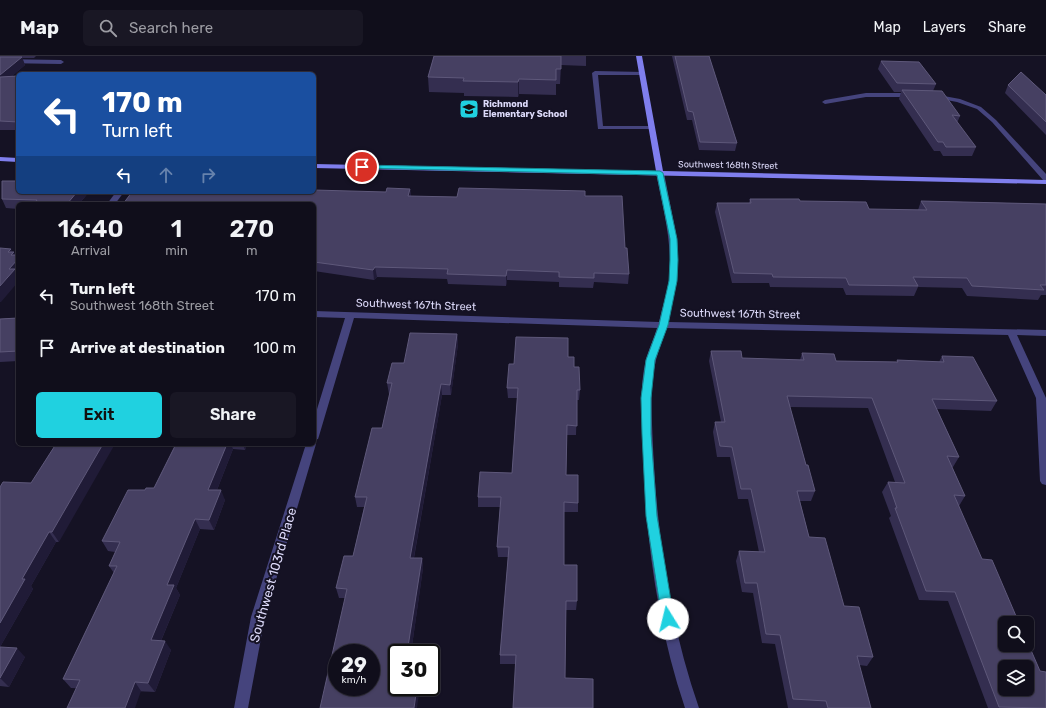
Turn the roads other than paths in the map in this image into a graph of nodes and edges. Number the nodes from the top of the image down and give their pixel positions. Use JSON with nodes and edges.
{"nodes":[{"id":1,"x":639,"y":56,"type":"edge"},
{"id":2,"x":0,"y":60,"type":"edge"},
{"id":3,"x":61,"y":62,"type":"dead end"},
{"id":4,"x":642,"y":73,"type":"junction"},
{"id":5,"x":826,"y":102,"type":"dead end"},
{"id":6,"x":652,"y":128,"type":"junction"},
{"id":7,"x":0,"y":159,"type":"edge"},
{"id":8,"x":16,"y":160,"type":"edge"},
{"id":9,"x":316,"y":166,"type":"edge"},
{"id":10,"x":660,"y":173,"type":"junction"},
{"id":11,"x":1046,"y":178,"type":"edge"},
{"id":12,"x":1046,"y":182,"type":"edge"},
{"id":13,"x":316,"y":314,"type":"edge"},
{"id":14,"x":351,"y":314,"type":"junction"},
{"id":15,"x":663,"y":325,"type":"junction"},
{"id":16,"x":1010,"y":332,"type":"junction"},
{"id":17,"x":1046,"y":333,"type":"edge"},
{"id":18,"x":316,"y":429,"type":"edge"},
{"id":19,"x":310,"y":446,"type":"edge"},
{"id":20,"x":1046,"y":481,"type":"edge"},
{"id":21,"x":241,"y":708,"type":"edge"},
{"id":22,"x":692,"y":708,"type":"edge"}],
"edges":[{"from":1,"to":4,"type":"street"},
{"from":2,"to":3,"type":"street"},
{"from":4,"to":6,"type":"street"},
{"from":4,"to":6,"type":"street"},
{"from":5,"to":11,"type":"street"},
{"from":6,"to":10,"type":"street"},
{"from":7,"to":8,"type":"street"},
{"from":9,"to":10,"type":"street","name":"Southwest 168th Street"},
{"from":10,"to":12,"type":"street","name":"Southwest 168th Street"},
{"from":10,"to":15,"type":"street"},
{"from":13,"to":14,"type":"street","name":"Southwest 167th Street"},
{"from":14,"to":15,"type":"street","name":"Southwest 167th Street"},
{"from":14,"to":18,"type":"street"},
{"from":15,"to":16,"type":"street","name":"Southwest 167th Street"},
{"from":15,"to":22,"type":"street"},
{"from":16,"to":17,"type":"street","name":"Southwest 167th Street"},
{"from":16,"to":20,"type":"street"},
{"from":19,"to":21,"type":"street","name":"Southwest 103rd Place"}]}
